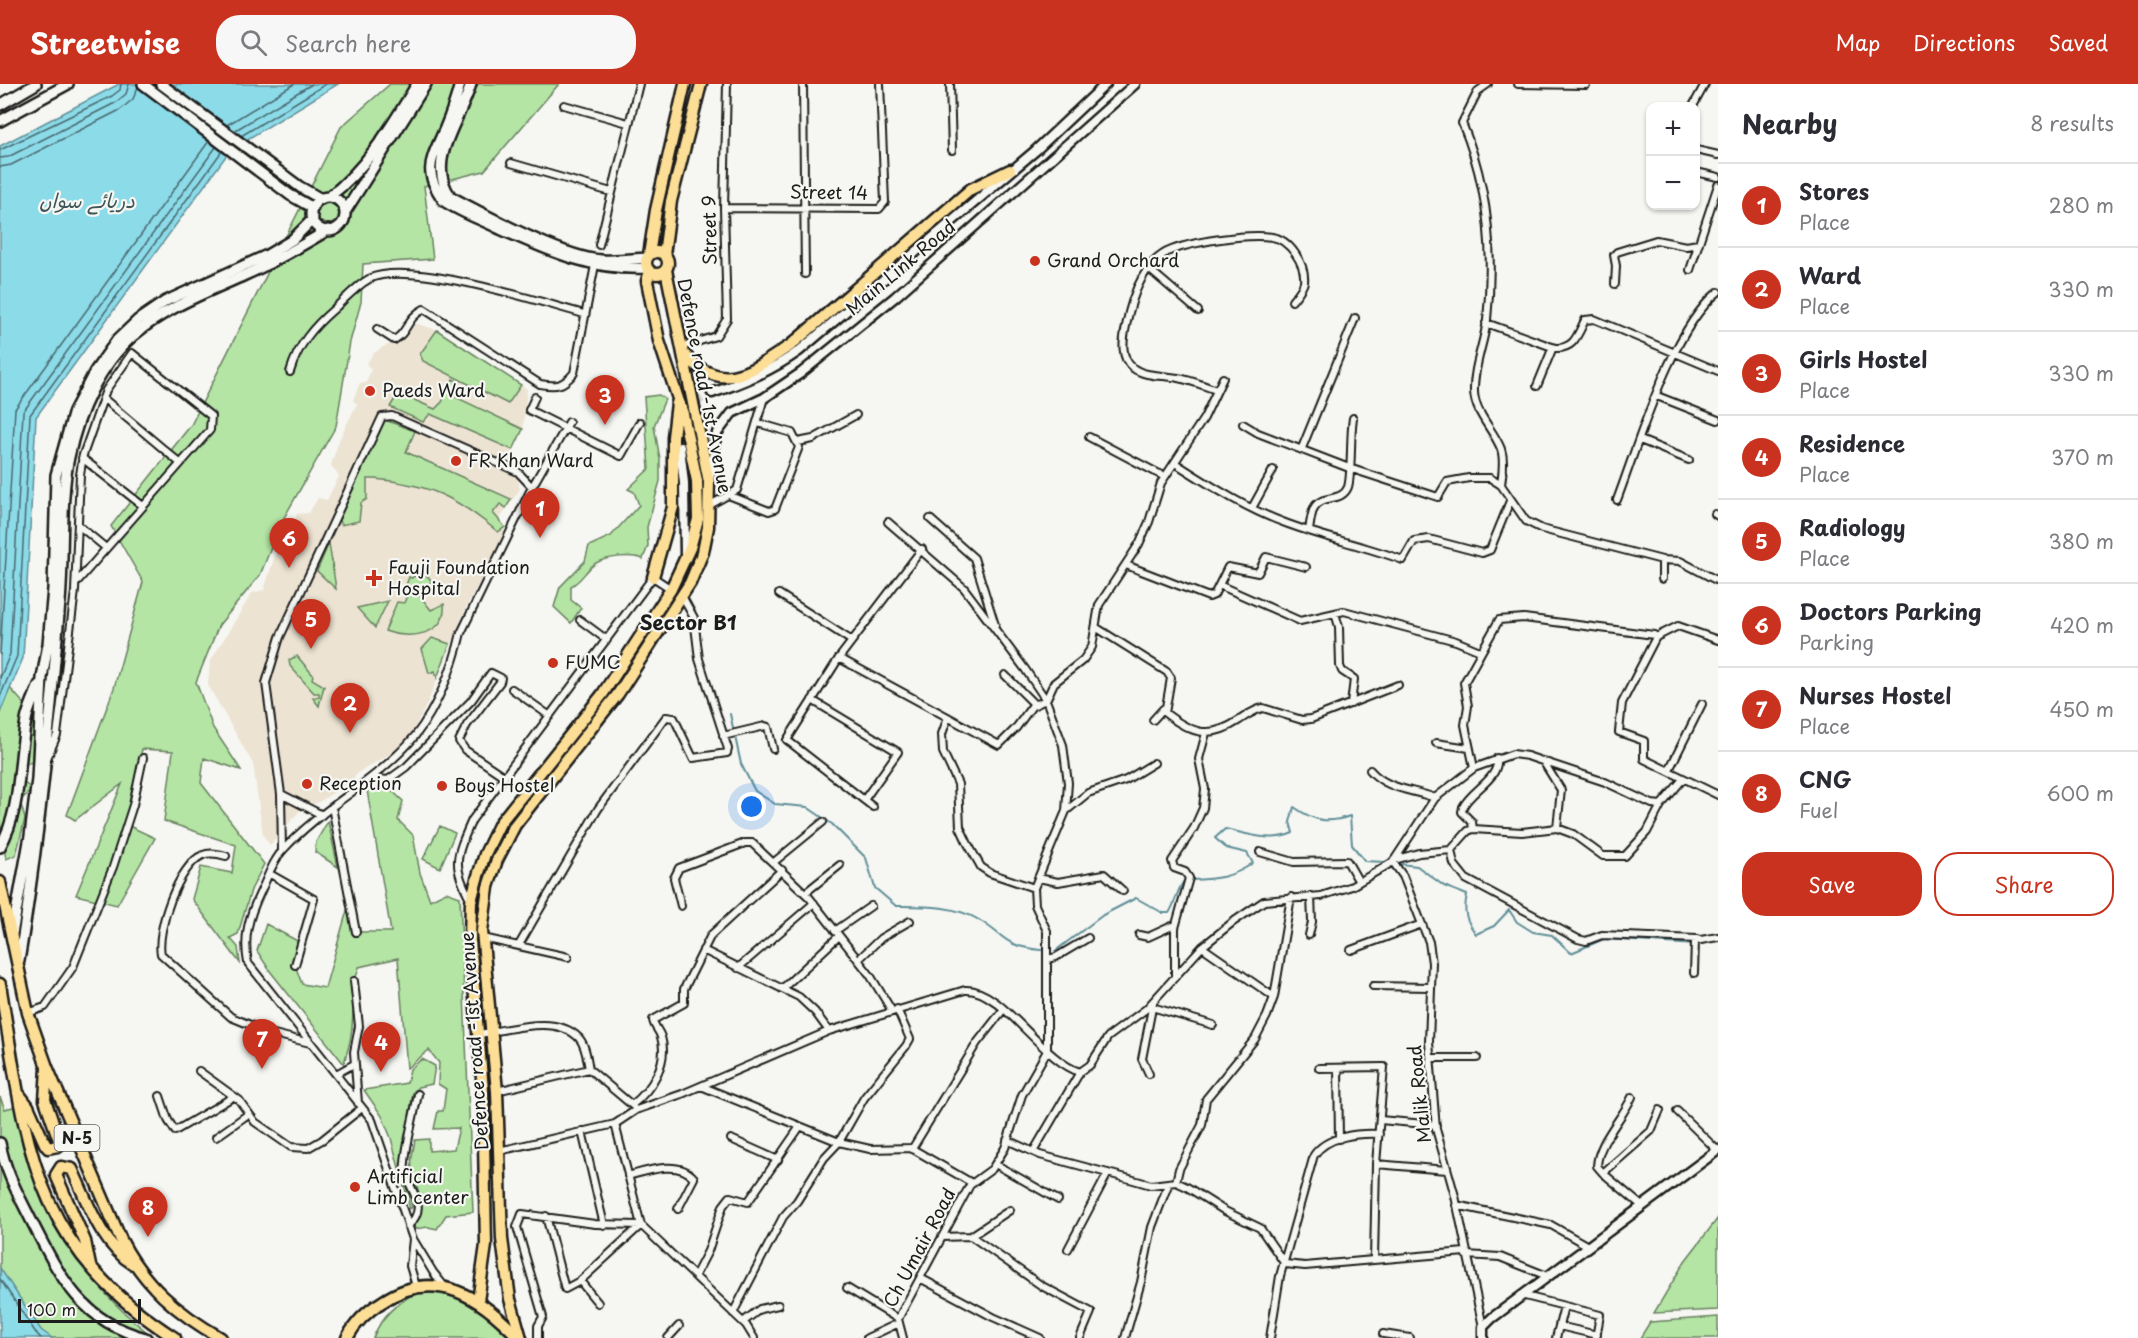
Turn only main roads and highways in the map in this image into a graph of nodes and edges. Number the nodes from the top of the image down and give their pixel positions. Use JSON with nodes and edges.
{"nodes":[{"id":1,"x":36,"y":84,"type":"edge"},
{"id":2,"x":68,"y":84,"type":"edge"},
{"id":3,"x":143,"y":84,"type":"edge"},
{"id":4,"x":161,"y":84,"type":"edge"},
{"id":5,"x":417,"y":84,"type":"edge"},
{"id":6,"x":426,"y":84,"type":"edge"},
{"id":7,"x":460,"y":84,"type":"edge"},
{"id":8,"x":471,"y":84,"type":"edge"},
{"id":9,"x":685,"y":84,"type":"edge"},
{"id":10,"x":701,"y":84,"type":"edge"},
{"id":11,"x":0,"y":105,"type":"edge"},
{"id":12,"x":0,"y":121,"type":"edge"},
{"id":13,"x":1010,"y":170,"type":"road end"},
{"id":14,"x":325,"y":198,"type":"junction"},
{"id":15,"x":313,"y":208,"type":"junction"},
{"id":16,"x":345,"y":212,"type":"junction"},
{"id":17,"x":313,"y":219,"type":"junction"},
{"id":18,"x":328,"y":231,"type":"junction"},
{"id":19,"x":664,"y":255,"type":"junction"},
{"id":20,"x":648,"y":263,"type":"junction"},
{"id":21,"x":666,"y":270,"type":"junction"},
{"id":22,"x":681,"y":349,"type":"junction"},
{"id":23,"x":677,"y":396,"type":"junction"},
{"id":24,"x":654,"y":577,"type":"road end"},
{"id":25,"x":42,"y":678,"type":"junction"},
{"id":26,"x":0,"y":847,"type":"edge"},
{"id":27,"x":0,"y":882,"type":"edge"},
{"id":28,"x":11,"y":940,"type":"junction"},
{"id":29,"x":17,"y":969,"type":"junction"},
{"id":30,"x":0,"y":984,"type":"edge"},
{"id":31,"x":47,"y":1067,"type":"junction"},
{"id":32,"x":19,"y":1094,"type":"junction"},
{"id":33,"x":0,"y":1143,"type":"edge"},
{"id":34,"x":133,"y":1264,"type":"junction"},
{"id":35,"x":90,"y":1266,"type":"junction"},
{"id":36,"x":478,"y":1301,"type":"junction"},
{"id":37,"x":146,"y":1338,"type":"edge"},
{"id":38,"x":175,"y":1338,"type":"edge"},
{"id":39,"x":221,"y":1338,"type":"edge"},
{"id":40,"x":347,"y":1338,"type":"edge"},
{"id":41,"x":520,"y":1338,"type":"edge"}],
"edges":[{"from":1,"to":11,"type":"main road"},
{"from":2,"to":12,"type":"main road"},
{"from":3,"to":15,"type":"main road"},
{"from":4,"to":14,"type":"main road"},
{"from":5,"to":14,"type":"main road"},
{"from":6,"to":16,"type":"main road"},
{"from":7,"to":20,"type":"main road"},
{"from":8,"to":20,"type":"main road"},
{"from":9,"to":20,"type":"main road"},
{"from":10,"to":19,"type":"main road","name":"Defence road -1st Avenue"},
{"from":13,"to":22,"type":"main road"},
{"from":14,"to":15,"type":"main road"},
{"from":14,"to":16,"type":"main road"},
{"from":15,"to":17,"type":"main road"},
{"from":16,"to":18,"type":"main road"},
{"from":17,"to":18,"type":"main road"},
{"from":17,"to":25,"type":"main road"},
{"from":18,"to":29,"type":"main road"},
{"from":19,"to":20,"type":"main road","name":"Defence road -1st Avenue"},
{"from":19,"to":21,"type":"main road","name":"Defence road -1st Avenue"},
{"from":20,"to":21,"type":"main road","name":"Defence road -1st Avenue"},
{"from":20,"to":23,"type":"main road"},
{"from":21,"to":22,"type":"main road","name":"Defence road -1st Avenue"},
{"from":22,"to":41,"type":"main road","name":"Defence road -1st Avenue"},
{"from":23,"to":24,"type":"main road"},
{"from":23,"to":36,"type":"main road"},
{"from":25,"to":26,"type":"main road"},
{"from":25,"to":28,"type":"main road"},
{"from":27,"to":28,"type":"main road","number":"N-5"},
{"from":28,"to":29,"type":"main road","number":"N-5"},
{"from":29,"to":31,"type":"main road","number":"N-5"},
{"from":30,"to":32,"type":"main road","number":"N-5"},
{"from":31,"to":32,"type":"main road"},
{"from":31,"to":34,"type":"main road","number":"N-5"},
{"from":32,"to":35,"type":"main road","number":"N-5"},
{"from":33,"to":37,"type":"main road"},
{"from":34,"to":35,"type":"main road"},
{"from":34,"to":39,"type":"main road","number":"N-5"},
{"from":35,"to":38,"type":"main road","number":"N-5"},
{"from":36,"to":40,"type":"main road"},
{"from":36,"to":41,"type":"main road"}]}
